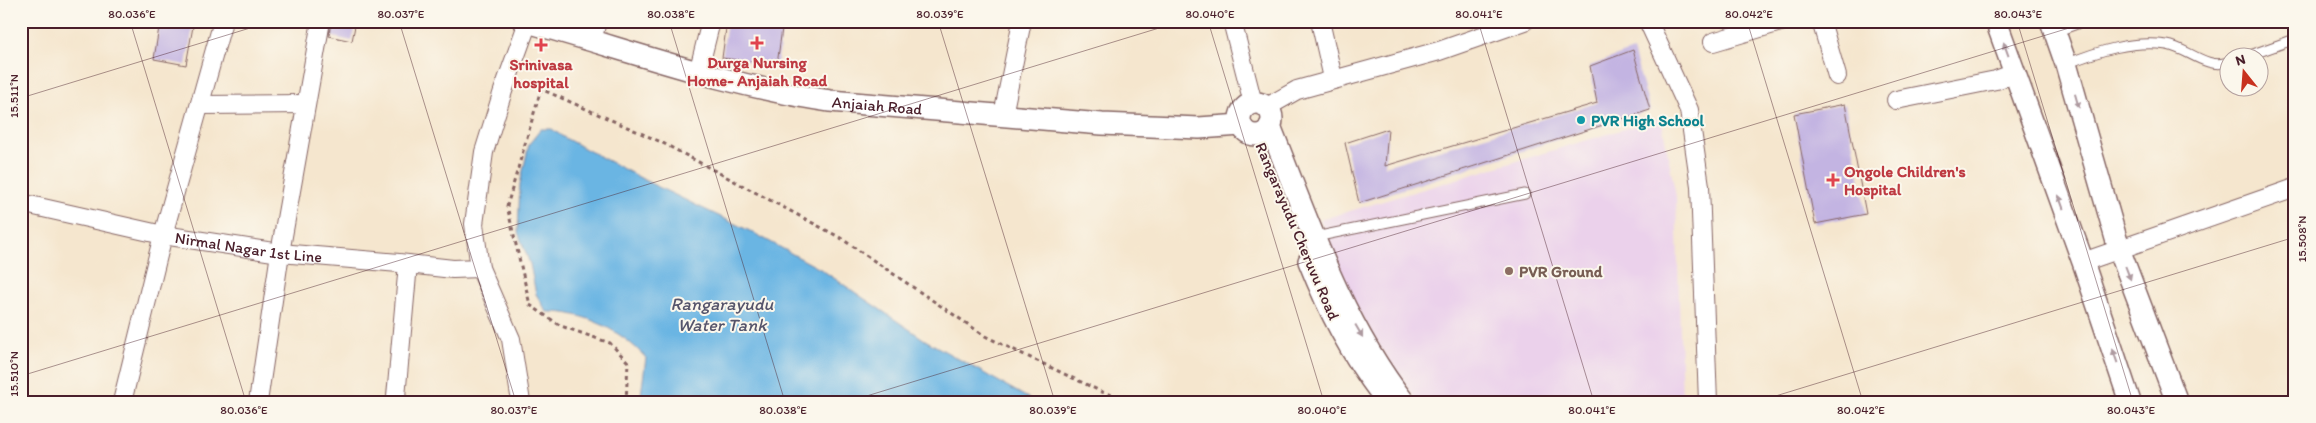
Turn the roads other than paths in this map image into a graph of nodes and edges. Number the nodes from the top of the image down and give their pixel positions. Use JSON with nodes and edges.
{"nodes":[{"id":1,"x":223,"y":21,"type":"edge"},
{"id":2,"x":320,"y":21,"type":"edge"},
{"id":3,"x":711,"y":21,"type":"edge"},
{"id":4,"x":1022,"y":21,"type":"edge"},
{"id":5,"x":1232,"y":21,"type":"edge"},
{"id":6,"x":1320,"y":21,"type":"edge"},
{"id":7,"x":1525,"y":21,"type":"edge"},
{"id":8,"x":1648,"y":21,"type":"edge"},
{"id":9,"x":1784,"y":21,"type":"edge"},
{"id":10,"x":1821,"y":21,"type":"edge"},
{"id":11,"x":1996,"y":21,"type":"edge"},
{"id":12,"x":2085,"y":21,"type":"edge"},
{"id":13,"x":526,"y":22,"type":"edge"},
{"id":14,"x":2053,"y":27,"type":"edge"},
{"id":15,"x":594,"y":31,"type":"edge"},
{"id":16,"x":2295,"y":39,"type":"edge"},
{"id":17,"x":1713,"y":42,"type":"dead end"},
{"id":18,"x":2268,"y":49,"type":"edge"},
{"id":19,"x":2218,"y":61,"type":"edge"},
{"id":20,"x":2066,"y":64,"type":"junction"},
{"id":21,"x":2015,"y":72,"type":"junction"},
{"id":22,"x":698,"y":73,"type":"junction"},
{"id":23,"x":1837,"y":76,"type":"dead end"},
{"id":24,"x":1334,"y":78,"type":"junction"},
{"id":25,"x":1896,"y":100,"type":"dead end"},
{"id":26,"x":306,"y":104,"type":"junction"},
{"id":27,"x":200,"y":105,"type":"junction"},
{"id":28,"x":1003,"y":115,"type":"junction"},
{"id":29,"x":1258,"y":119,"type":"junction"},
{"id":30,"x":2295,"y":188,"type":"edge"},
{"id":31,"x":1524,"y":194,"type":"dead end"},
{"id":32,"x":21,"y":203,"type":"edge"},
{"id":33,"x":163,"y":235,"type":"junction"},
{"id":34,"x":1315,"y":236,"type":"junction"},
{"id":35,"x":2119,"y":249,"type":"junction"},
{"id":36,"x":280,"y":252,"type":"junction"},
{"id":37,"x":2083,"y":262,"type":"junction"},
{"id":38,"x":408,"y":264,"type":"junction"},
{"id":39,"x":480,"y":268,"type":"junction"},
{"id":40,"x":122,"y":402,"type":"edge"},
{"id":41,"x":258,"y":402,"type":"edge"},
{"id":42,"x":399,"y":402,"type":"edge"},
{"id":43,"x":521,"y":402,"type":"edge"},
{"id":44,"x":1388,"y":402,"type":"edge"},
{"id":45,"x":1404,"y":402,"type":"edge"},
{"id":46,"x":1708,"y":402,"type":"edge"},
{"id":47,"x":2130,"y":402,"type":"edge"},
{"id":48,"x":2177,"y":402,"type":"edge"}],
"edges":[{"from":1,"to":27,"type":"street"},
{"from":2,"to":26,"type":"street"},
{"from":3,"to":22,"type":"street"},
{"from":4,"to":28,"type":"street"},
{"from":5,"to":29,"type":"street"},
{"from":6,"to":24,"type":"street"},
{"from":7,"to":24,"type":"street"},
{"from":8,"to":46,"type":"street"},
{"from":9,"to":17,"type":"street"},
{"from":10,"to":23,"type":"street"},
{"from":21,"to":11,"type":"street","one_way":true},
{"from":12,"to":14,"type":"lane"},
{"from":13,"to":15,"type":"street","name":"Anjaiah Road"},
{"from":13,"to":39,"type":"street"},
{"from":14,"to":20,"type":"street"},
{"from":15,"to":22,"type":"street","name":"Anjaiah Road"},
{"from":16,"to":18,"type":"lane"},
{"from":19,"to":20,"type":"lane"},
{"from":20,"to":35,"type":"street","one_way":true},
{"from":21,"to":25,"type":"street"},
{"from":37,"to":21,"type":"street","one_way":true},
{"from":22,"to":28,"type":"street","name":"Anjaiah Road"},
{"from":24,"to":29,"type":"street"},
{"from":26,"to":27,"type":"street"},
{"from":26,"to":36,"type":"street"},
{"from":27,"to":33,"type":"street"},
{"from":28,"to":29,"type":"street","name":"Anjaiah Road"},
{"from":29,"to":34,"type":"street"},
{"from":29,"to":44,"type":"street","name":"Rangarayudu Cheruvu Road"},
{"from":30,"to":35,"type":"street"},
{"from":31,"to":34,"type":"lane"},
{"from":32,"to":33,"type":"street","name":"Nirmal Nagar 1st Line"},
{"from":33,"to":36,"type":"street","name":"Nirmal Nagar 1st Line"},
{"from":33,"to":40,"type":"street"},
{"from":34,"to":45,"type":"street","one_way":true},
{"from":35,"to":37,"type":"street"},
{"from":35,"to":48,"type":"street","one_way":true},
{"from":36,"to":38,"type":"street","name":"Nirmal Nagar 1st Line"},
{"from":36,"to":41,"type":"street"},
{"from":47,"to":37,"type":"street","one_way":true},
{"from":38,"to":39,"type":"street","name":"Nirmal Nagar 1st Line"},
{"from":38,"to":42,"type":"street"},
{"from":39,"to":43,"type":"street"}]}
